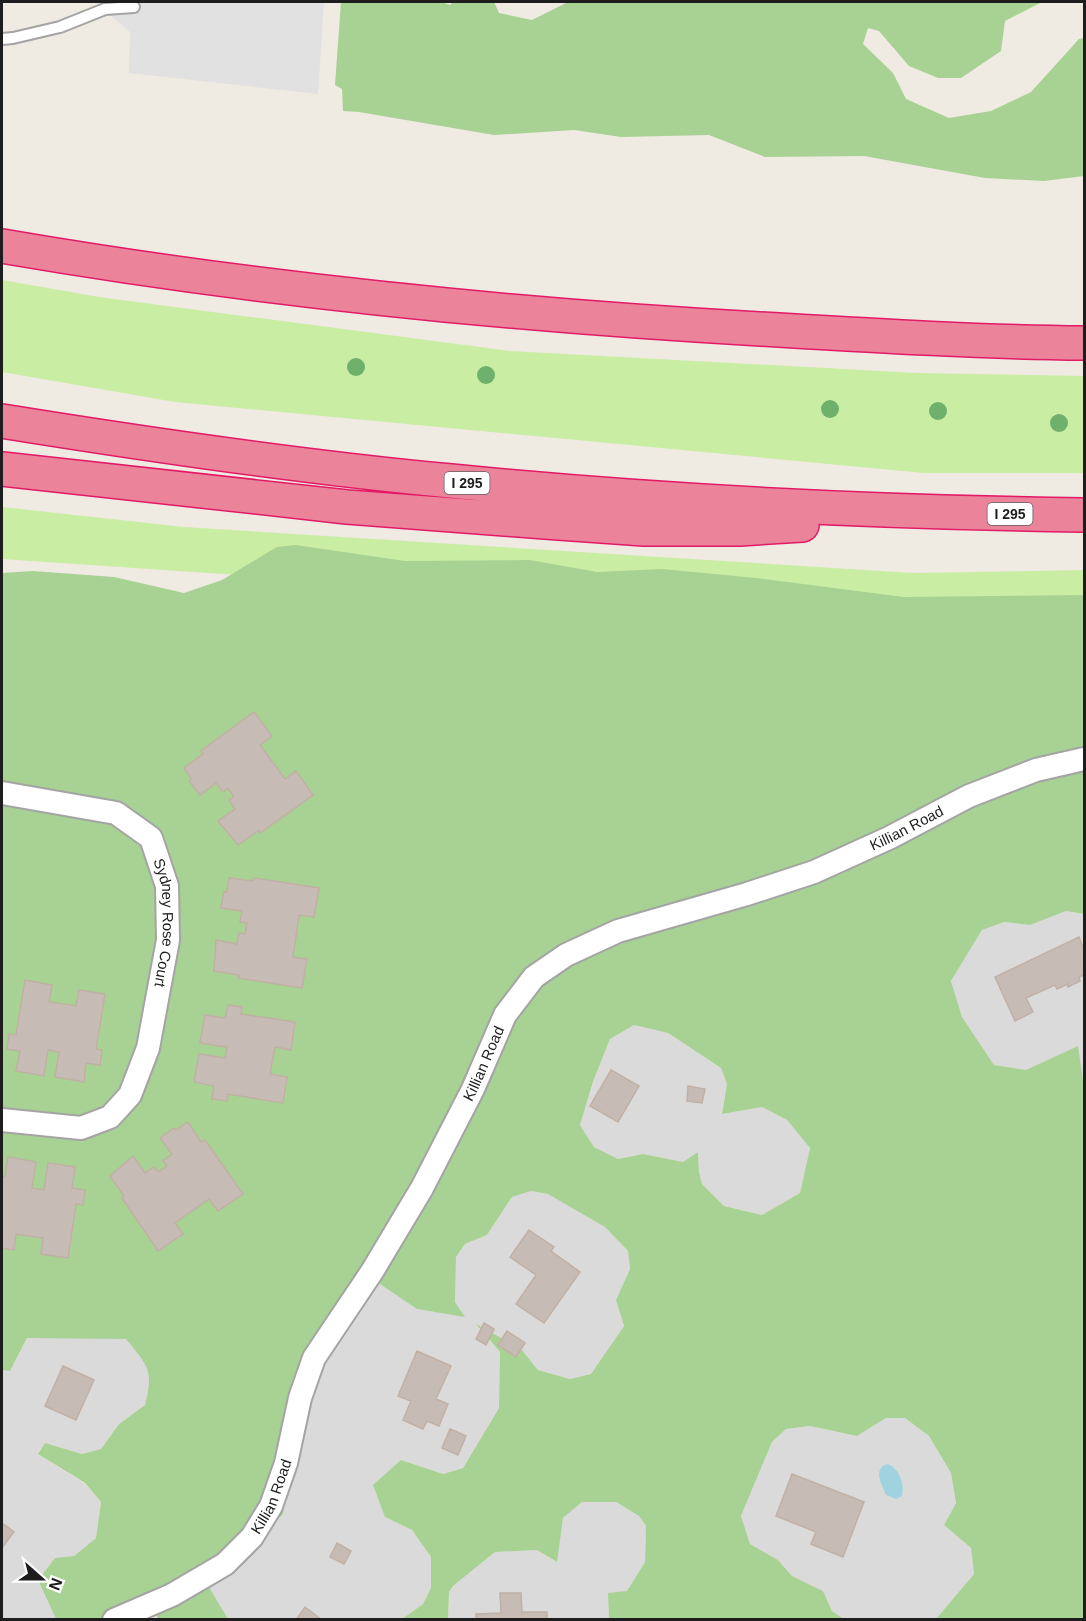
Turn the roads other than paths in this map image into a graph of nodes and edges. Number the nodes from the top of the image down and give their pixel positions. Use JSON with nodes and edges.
{"nodes":[{"id":1,"x":117,"y":2,"type":"edge"},
{"id":2,"x":2,"y":39,"type":"edge"},
{"id":3,"x":2,"y":233,"type":"edge"},
{"id":4,"x":2,"y":246,"type":"edge"},
{"id":5,"x":60,"y":255,"type":"junction"},
{"id":6,"x":1084,"y":343,"type":"edge"},
{"id":7,"x":2,"y":421,"type":"edge"},
{"id":8,"x":2,"y":469,"type":"edge"},
{"id":9,"x":935,"y":512,"type":"junction"},
{"id":10,"x":1084,"y":515,"type":"edge"},
{"id":11,"x":1084,"y":759,"type":"edge"},
{"id":12,"x":2,"y":793,"type":"edge"},
{"id":13,"x":2,"y":1120,"type":"edge"},
{"id":14,"x":114,"y":1620,"type":"edge"}],
"edges":[{"from":1,"to":2,"type":"lane"},
{"from":3,"to":5,"type":"highway"},
{"from":4,"to":5,"type":"highway"},
{"from":5,"to":6,"type":"highway"},
{"from":7,"to":9,"type":"highway","number":"I 295"},
{"from":8,"to":9,"type":"highway"},
{"from":9,"to":10,"type":"highway","number":"I 295"},
{"from":11,"to":14,"type":"street","name":"Killian Road"},
{"from":12,"to":13,"type":"street","name":"Sydney Rose Court"}]}
